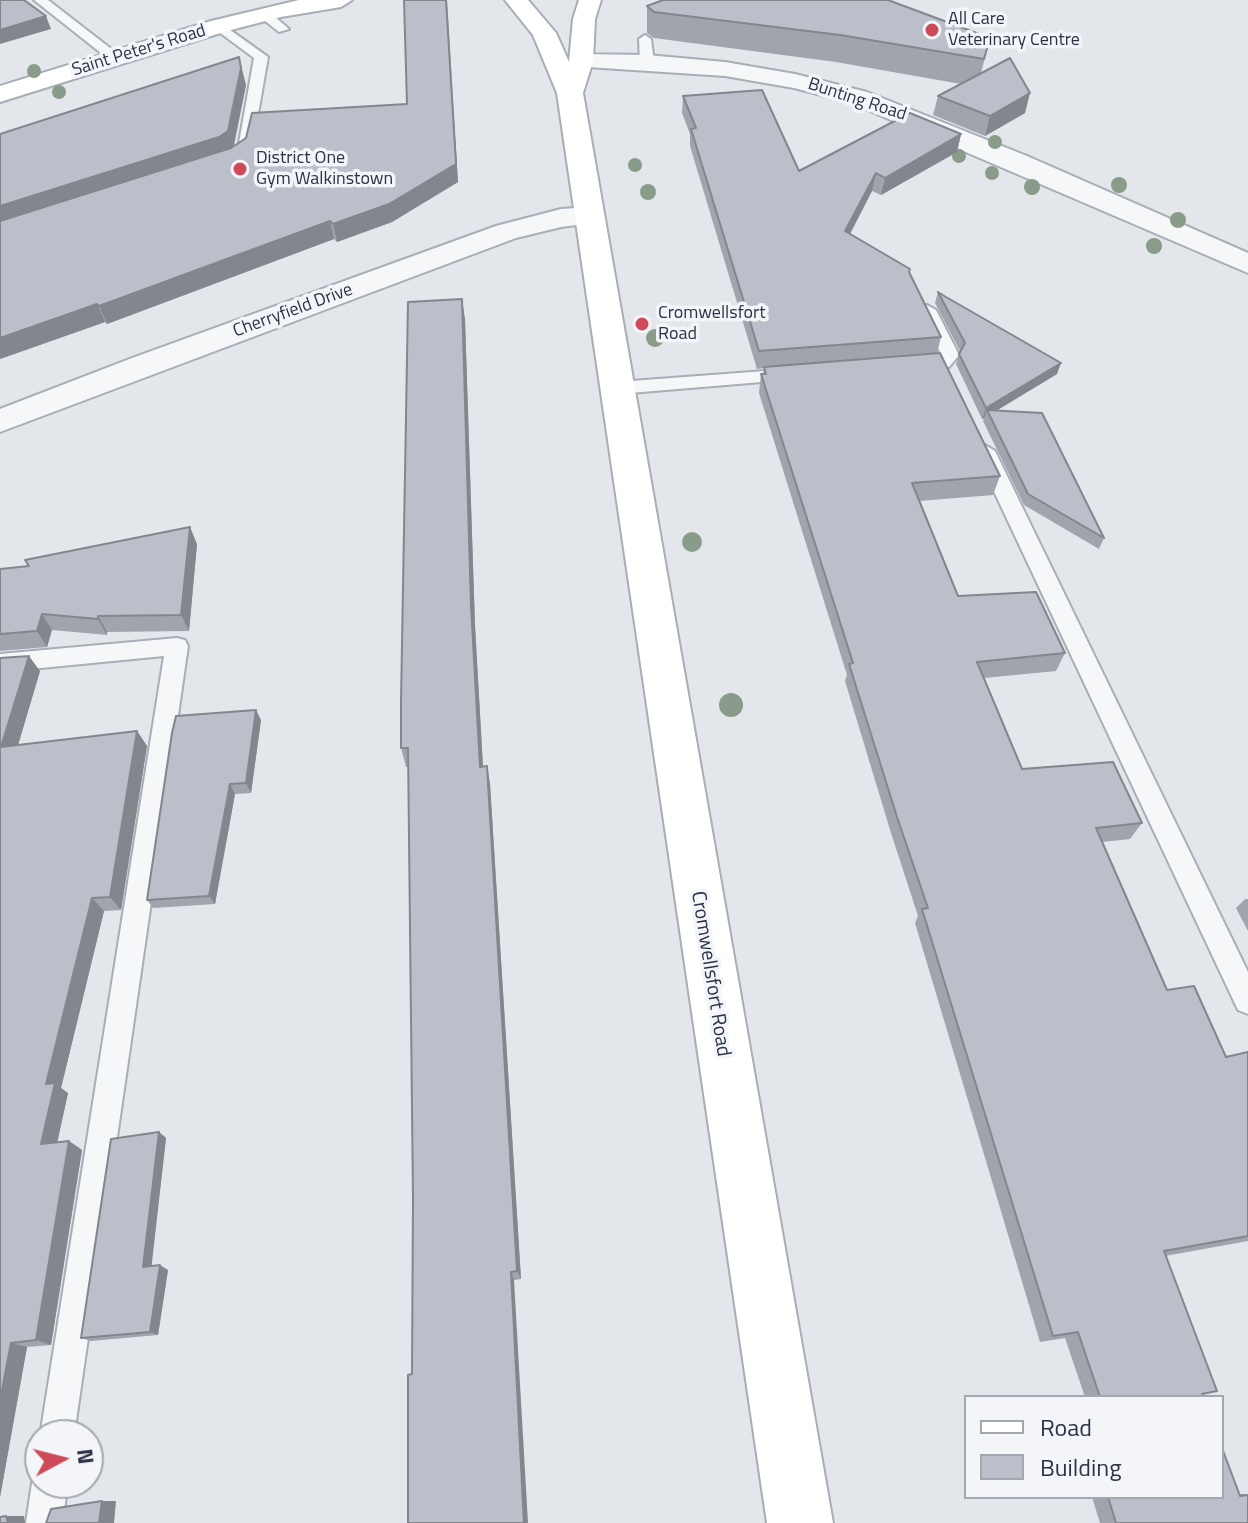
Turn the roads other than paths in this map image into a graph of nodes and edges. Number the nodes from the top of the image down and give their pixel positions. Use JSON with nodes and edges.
{"nodes":[{"id":1,"x":40,"y":0,"type":"edge"},
{"id":2,"x":304,"y":0,"type":"edge"},
{"id":3,"x":341,"y":0,"type":"edge"},
{"id":4,"x":516,"y":0,"type":"edge"},
{"id":5,"x":590,"y":0,"type":"edge"},
{"id":6,"x":275,"y":18,"type":"junction"},
{"id":7,"x":219,"y":26,"type":"junction"},
{"id":8,"x":116,"y":58,"type":"junction"},
{"id":9,"x":581,"y":61,"type":"junction"},
{"id":10,"x":570,"y":93,"type":"junction"},
{"id":11,"x":0,"y":94,"type":"edge"},
{"id":12,"x":230,"y":160,"type":"edge"},
{"id":13,"x":590,"y":216,"type":"junction"},
{"id":14,"x":1248,"y":264,"type":"edge"},
{"id":15,"x":916,"y":289,"type":"edge"},
{"id":16,"x":940,"y":368,"type":"edge"},
{"id":17,"x":819,"y":373,"type":"edge"},
{"id":18,"x":618,"y":388,"type":"junction"},
{"id":19,"x":0,"y":421,"type":"edge"},
{"id":20,"x":977,"y":435,"type":"edge"},
{"id":21,"x":0,"y":663,"type":"edge"},
{"id":22,"x":1248,"y":1001,"type":"edge"},
{"id":23,"x":59,"y":1419,"type":"edge"},
{"id":24,"x":48,"y":1499,"type":"edge"},
{"id":25,"x":44,"y":1523,"type":"edge"},
{"id":26,"x":800,"y":1523,"type":"edge"}],
"edges":[{"from":1,"to":8,"type":"lane"},
{"from":2,"to":6,"type":"main road","name":"Saint Peter's Road"},
{"from":3,"to":6,"type":"main road","name":"Saint Peter's Road"},
{"from":4,"to":10,"type":"main road","name":"Cromwellsfort Road"},
{"from":5,"to":9,"type":"main road","name":"Cromwellsfort Road"},
{"from":6,"to":7,"type":"main road","name":"Saint Peter's Road"},
{"from":7,"to":8,"type":"main road","name":"Saint Peter's Road"},
{"from":7,"to":12,"type":"lane"},
{"from":8,"to":11,"type":"main road","name":"Saint Peter's Road"},
{"from":9,"to":10,"type":"main road","name":"Cromwellsfort Road"},
{"from":9,"to":14,"type":"street","name":"Bunting Road"},
{"from":10,"to":13,"type":"main road","name":"Cromwellsfort Road"},
{"from":13,"to":18,"type":"main road","name":"Cromwellsfort Road"},
{"from":13,"to":19,"type":"street","name":"Cherryfield Drive"},
{"from":15,"to":16,"type":"lane"},
{"from":17,"to":18,"type":"lane"},
{"from":18,"to":26,"type":"main road","name":"Cromwellsfort Road"},
{"from":20,"to":22,"type":"lane"},
{"from":21,"to":23,"type":"lane"},
{"from":24,"to":25,"type":"lane"}]}
